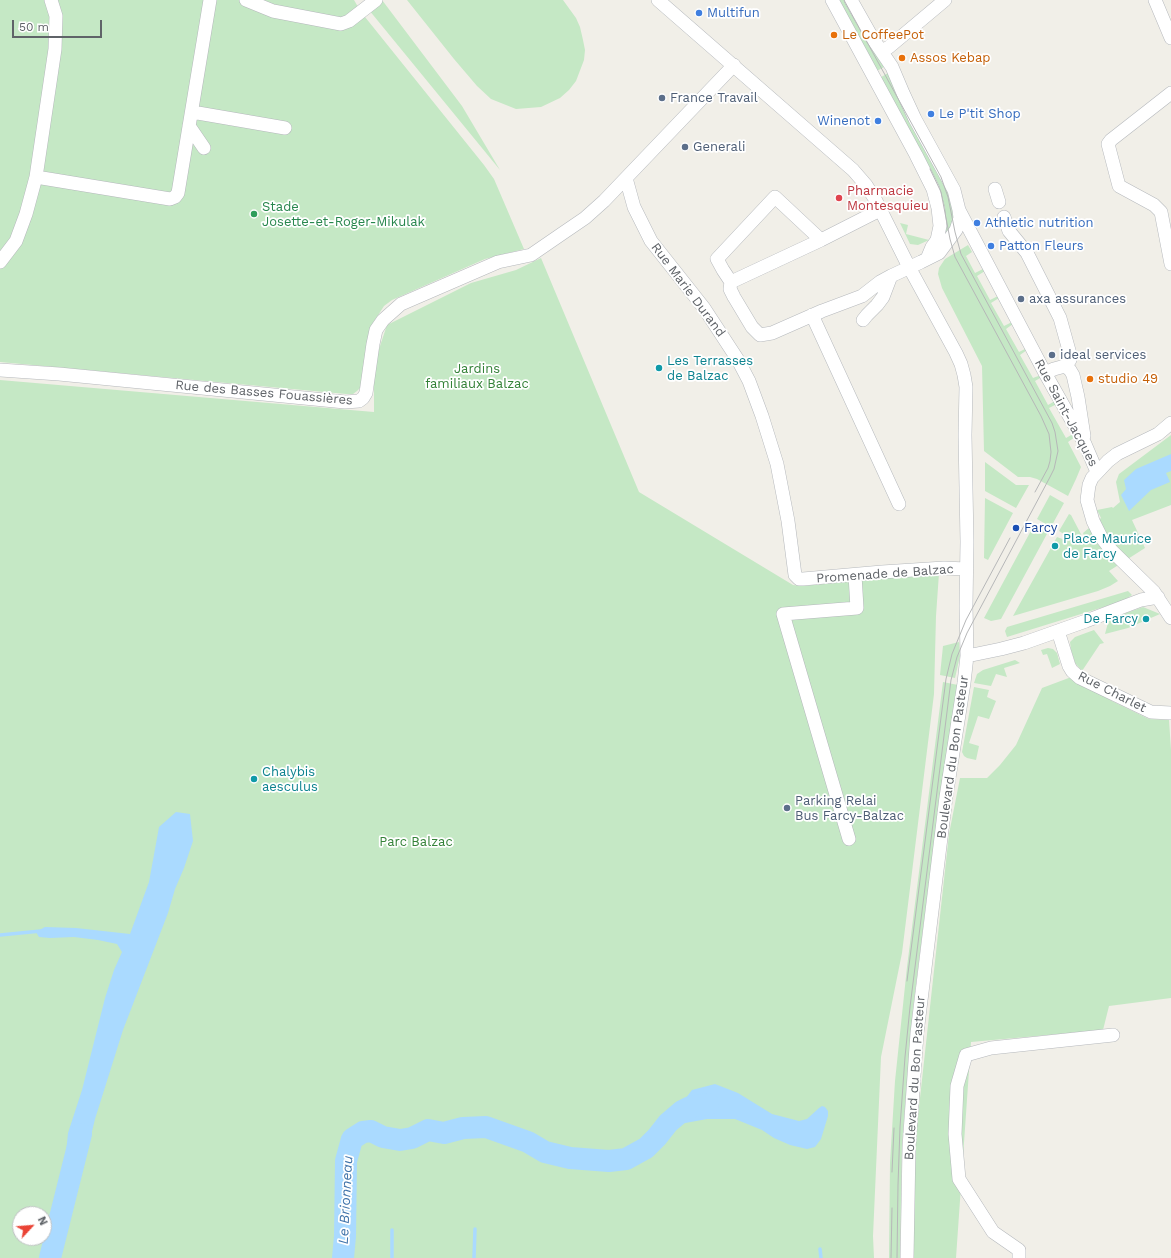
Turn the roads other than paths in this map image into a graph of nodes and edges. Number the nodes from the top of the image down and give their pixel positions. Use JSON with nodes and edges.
{"nodes":[{"id":1,"x":51,"y":0,"type":"edge"},
{"id":2,"x":210,"y":0,"type":"edge"},
{"id":3,"x":246,"y":0,"type":"edge"},
{"id":4,"x":376,"y":0,"type":"edge"},
{"id":5,"x":658,"y":0,"type":"edge"},
{"id":6,"x":832,"y":0,"type":"edge"},
{"id":7,"x":851,"y":0,"type":"edge"},
{"id":8,"x":945,"y":0,"type":"edge"},
{"id":9,"x":1155,"y":0,"type":"edge"},
{"id":10,"x":1171,"y":38,"type":"edge"},
{"id":11,"x":882,"y":51,"type":"junction"},
{"id":12,"x":734,"y":65,"type":"junction"},
{"id":13,"x":1171,"y":93,"type":"edge"},
{"id":14,"x":192,"y":112,"type":"junction"},
{"id":15,"x":190,"y":126,"type":"junction"},
{"id":16,"x":285,"y":128,"type":"dead end"},
{"id":17,"x":204,"y":148,"type":"dead end"},
{"id":18,"x":36,"y":177,"type":"junction"},
{"id":19,"x":626,"y":178,"type":"junction"},
{"id":20,"x":995,"y":189,"type":"dead end"},
{"id":21,"x":999,"y":202,"type":"dead end"},
{"id":22,"x":880,"y":210,"type":"junction"},
{"id":23,"x":959,"y":210,"type":"junction"},
{"id":24,"x":1004,"y":217,"type":"dead end"},
{"id":25,"x":956,"y":230,"type":"junction"},
{"id":26,"x":974,"y":239,"type":"junction"},
{"id":27,"x":821,"y":240,"type":"junction"},
{"id":28,"x":927,"y":259,"type":"junction"},
{"id":29,"x":0,"y":262,"type":"edge"},
{"id":30,"x":1171,"y":264,"type":"edge"},
{"id":31,"x":909,"y":268,"type":"junction"},
{"id":32,"x":892,"y":276,"type":"junction"},
{"id":33,"x":731,"y":282,"type":"junction"},
{"id":34,"x":812,"y":315,"type":"junction"},
{"id":35,"x":863,"y":320,"type":"dead end"},
{"id":36,"x":1065,"y":366,"type":"junction"},
{"id":37,"x":0,"y":370,"type":"edge"},
{"id":38,"x":1045,"y":373,"type":"junction"},
{"id":39,"x":1171,"y":423,"type":"edge"},
{"id":40,"x":1085,"y":444,"type":"junction"},
{"id":41,"x":1097,"y":472,"type":"junction"},
{"id":42,"x":899,"y":504,"type":"dead end"},
{"id":43,"x":966,"y":569,"type":"junction"},
{"id":44,"x":854,"y":575,"type":"junction"},
{"id":45,"x":804,"y":579,"type":"joint"},
{"id":46,"x":1158,"y":597,"type":"junction"},
{"id":47,"x":1171,"y":618,"type":"edge"},
{"id":48,"x":1058,"y":631,"type":"junction"},
{"id":49,"x":967,"y":656,"type":"junction"},
{"id":50,"x":1171,"y":713,"type":"edge"},
{"id":51,"x":849,"y":839,"type":"dead end"},
{"id":52,"x":1113,"y":1035,"type":"dead end"},
{"id":53,"x":907,"y":1258,"type":"edge"},
{"id":54,"x":1018,"y":1258,"type":"edge"}],
"edges":[{"from":1,"to":18,"type":"street"},
{"from":2,"to":14,"type":"street"},
{"from":3,"to":4,"type":"street"},
{"from":5,"to":12,"type":"street","name":"Boulevard du Bon Pasteur"},
{"from":6,"to":28,"type":"street"},
{"from":7,"to":11,"type":"street"},
{"from":8,"to":11,"type":"street"},
{"from":9,"to":10,"type":"street"},
{"from":11,"to":23,"type":"street"},
{"from":12,"to":19,"type":"street","name":"Rue des Basses Fouassières"},
{"from":12,"to":22,"type":"street","name":"Boulevard du Bon Pasteur"},
{"from":13,"to":30,"type":"street"},
{"from":14,"to":15,"type":"street"},
{"from":14,"to":16,"type":"street"},
{"from":15,"to":17,"type":"street"},
{"from":15,"to":18,"type":"street"},
{"from":18,"to":29,"type":"street"},
{"from":19,"to":37,"type":"street","name":"Rue des Basses Fouassières"},
{"from":19,"to":45,"type":"street","name":"Rue Marie Durand"},
{"from":20,"to":21,"type":"street"},
{"from":22,"to":27,"type":"street"},
{"from":22,"to":31,"type":"street","name":"Boulevard du Bon Pasteur"},
{"from":23,"to":25,"type":"street"},
{"from":23,"to":26,"type":"street","name":"Rue Saint-Jacques"},
{"from":24,"to":36,"type":"street"},
{"from":25,"to":26,"type":"street"},
{"from":25,"to":28,"type":"street"},
{"from":26,"to":38,"type":"street","name":"Rue Saint-Jacques"},
{"from":27,"to":33,"type":"street"},
{"from":27,"to":33,"type":"street"},
{"from":28,"to":31,"type":"street"},
{"from":31,"to":32,"type":"street"},
{"from":31,"to":43,"type":"street","name":"Boulevard du Bon Pasteur"},
{"from":32,"to":34,"type":"street"},
{"from":32,"to":35,"type":"street"},
{"from":33,"to":34,"type":"street"},
{"from":34,"to":42,"type":"street"},
{"from":36,"to":38,"type":"street"},
{"from":36,"to":40,"type":"street"},
{"from":38,"to":40,"type":"street","name":"Rue Saint-Jacques"},
{"from":39,"to":41,"type":"street"},
{"from":40,"to":41,"type":"street","name":"Rue Saint-Jacques"},
{"from":41,"to":46,"type":"street","name":"Rue Saint-Jacques"},
{"from":43,"to":44,"type":"street","name":"Promenade de Balzac"},
{"from":43,"to":49,"type":"street","name":"Boulevard du Bon Pasteur"},
{"from":44,"to":45,"type":"street","name":"Promenade de Balzac"},
{"from":44,"to":51,"type":"street"},
{"from":46,"to":47,"type":"street","name":"Rue Saint-Jacques"},
{"from":46,"to":48,"type":"street"},
{"from":48,"to":49,"type":"street"},
{"from":48,"to":50,"type":"street","name":"Rue Charlet"},
{"from":49,"to":53,"type":"street","name":"Boulevard du Bon Pasteur"},
{"from":52,"to":54,"type":"street"}]}
